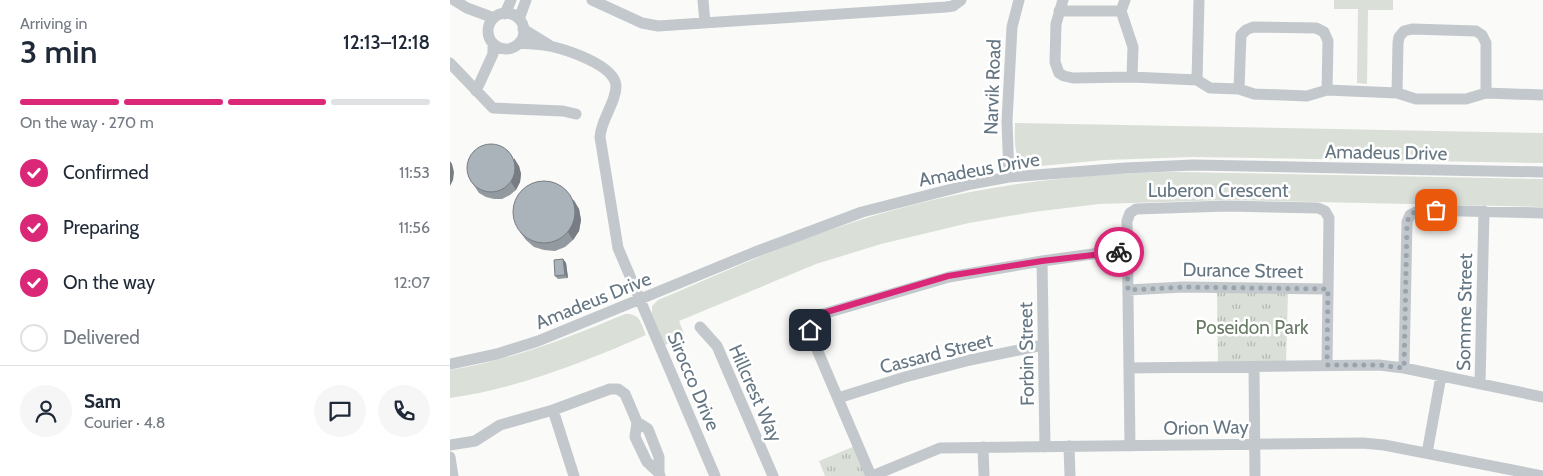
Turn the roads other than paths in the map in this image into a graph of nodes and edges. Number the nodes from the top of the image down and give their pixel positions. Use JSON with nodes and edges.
{"nodes":[{"id":1,"x":454,"y":0,"type":"edge"},
{"id":2,"x":511,"y":0,"type":"edge"},
{"id":3,"x":526,"y":0,"type":"edge"},
{"id":4,"x":592,"y":0,"type":"edge"},
{"id":5,"x":703,"y":0,"type":"edge"},
{"id":6,"x":961,"y":0,"type":"edge"},
{"id":7,"x":1019,"y":0,"type":"edge"},
{"id":8,"x":1199,"y":0,"type":"edge"},
{"id":9,"x":610,"y":4,"type":"edge"},
{"id":10,"x":887,"y":5,"type":"edge"},
{"id":11,"x":1061,"y":5,"type":"edge"},
{"id":12,"x":1123,"y":5,"type":"edge"},
{"id":13,"x":467,"y":8,"type":"junction"},
{"id":14,"x":499,"y":16,"type":"junction"},
{"id":15,"x":705,"y":23,"type":"junction"},
{"id":16,"x":521,"y":24,"type":"junction"},
{"id":17,"x":488,"y":30,"type":"junction"},
{"id":18,"x":519,"y":43,"type":"junction"},
{"id":19,"x":550,"y":46,"type":"junction"},
{"id":20,"x":496,"y":49,"type":"junction"},
{"id":21,"x":450,"y":63,"type":"edge"},
{"id":22,"x":1132,"y":77,"type":"junction"},
{"id":23,"x":1197,"y":80,"type":"junction"},
{"id":24,"x":1239,"y":89,"type":"junction"},
{"id":25,"x":1326,"y":90,"type":"junction"},
{"id":26,"x":476,"y":91,"type":"junction"},
{"id":27,"x":1397,"y":92,"type":"junction"},
{"id":28,"x":1486,"y":93,"type":"junction"},
{"id":29,"x":1543,"y":95,"type":"edge"},
{"id":30,"x":576,"y":114,"type":"dead end"},
{"id":31,"x":1543,"y":172,"type":"edge"},
{"id":32,"x":1009,"y":177,"type":"junction"},
{"id":33,"x":1484,"y":211,"type":"junction"},
{"id":34,"x":1543,"y":212,"type":"edge"},
{"id":35,"x":1127,"y":251,"type":"junction"},
{"id":36,"x":1042,"y":261,"type":"junction"},
{"id":37,"x":1328,"y":289,"type":"junction"},
{"id":38,"x":1128,"y":290,"type":"junction"},
{"id":39,"x":641,"y":300,"type":"junction"},
{"id":40,"x":700,"y":327,"type":"dead end"},
{"id":41,"x":1043,"y":345,"type":"junction"},
{"id":42,"x":450,"y":364,"type":"edge"},
{"id":43,"x":1327,"y":365,"type":"junction"},
{"id":44,"x":1254,"y":367,"type":"junction"},
{"id":45,"x":1129,"y":368,"type":"junction"},
{"id":46,"x":1404,"y":368,"type":"junction"},
{"id":47,"x":1441,"y":376,"type":"junction"},
{"id":48,"x":1480,"y":384,"type":"junction"},
{"id":49,"x":1543,"y":397,"type":"edge"},
{"id":50,"x":838,"y":398,"type":"junction"},
{"id":51,"x":553,"y":410,"type":"junction"},
{"id":52,"x":1255,"y":444,"type":"junction"},
{"id":53,"x":1069,"y":446,"type":"junction"},
{"id":54,"x":1130,"y":446,"type":"junction"},
{"id":55,"x":983,"y":447,"type":"junction"},
{"id":56,"x":1045,"y":447,"type":"junction"},
{"id":57,"x":450,"y":449,"type":"edge"},
{"id":58,"x":1427,"y":453,"type":"junction"},
{"id":59,"x":659,"y":474,"type":"edge"},
{"id":60,"x":1520,"y":474,"type":"edge"},
{"id":61,"x":453,"y":476,"type":"edge"},
{"id":62,"x":574,"y":476,"type":"edge"},
{"id":63,"x":716,"y":476,"type":"edge"},
{"id":64,"x":773,"y":476,"type":"edge"},
{"id":65,"x":872,"y":476,"type":"edge"},
{"id":66,"x":984,"y":476,"type":"edge"},
{"id":67,"x":1070,"y":476,"type":"edge"},
{"id":68,"x":1255,"y":476,"type":"edge"},
{"id":69,"x":1543,"y":476,"type":"edge"}],
"edges":[{"from":1,"to":13,"type":"street"},
{"from":2,"to":14,"type":"street"},
{"from":3,"to":16,"type":"street"},
{"from":4,"to":9,"type":"street"},
{"from":5,"to":15,"type":"street"},
{"from":6,"to":10,"type":"street"},
{"from":7,"to":32,"type":"street","name":"Narvik Road"},
{"from":8,"to":23,"type":"street"},
{"from":9,"to":15,"type":"street"},
{"from":10,"to":15,"type":"street"},
{"from":11,"to":12,"type":"street"},
{"from":11,"to":22,"type":"street"},
{"from":12,"to":22,"type":"street"},
{"from":13,"to":14,"type":"street"},
{"from":13,"to":17,"type":"street"},
{"from":14,"to":16,"type":"street"},
{"from":14,"to":17,"type":"street"},
{"from":16,"to":18,"type":"street"},
{"from":16,"to":19,"type":"street"},
{"from":17,"to":20,"type":"street"},
{"from":18,"to":19,"type":"street"},
{"from":18,"to":20,"type":"street"},
{"from":19,"to":39,"type":"street","name":"Sirocco Drive"},
{"from":20,"to":26,"type":"street"},
{"from":21,"to":26,"type":"street"},
{"from":22,"to":23,"type":"street"},
{"from":23,"to":24,"type":"street"},
{"from":24,"to":25,"type":"street"},
{"from":24,"to":25,"type":"street"},
{"from":25,"to":27,"type":"street"},
{"from":26,"to":30,"type":"street"},
{"from":27,"to":28,"type":"street"},
{"from":27,"to":28,"type":"street"},
{"from":28,"to":29,"type":"street"},
{"from":31,"to":32,"type":"street","name":"Amadeus Drive"},
{"from":32,"to":39,"type":"street","name":"Amadeus Drive"},
{"from":33,"to":34,"type":"street"},
{"from":33,"to":46,"type":"street"},
{"from":33,"to":48,"type":"street","name":"Somme Street"},
{"from":35,"to":36,"type":"street"},
{"from":35,"to":37,"type":"street","name":"Luberon Crescent"},
{"from":35,"to":38,"type":"street","name":"Luberon Crescent"},
{"from":36,"to":41,"type":"street","name":"Forbin Street"},
{"from":36,"to":50,"type":"street"},
{"from":37,"to":38,"type":"street","name":"Durance Street"},
{"from":37,"to":43,"type":"street","name":"Luberon Crescent"},
{"from":38,"to":45,"type":"street","name":"Luberon Crescent"},
{"from":39,"to":42,"type":"street","name":"Amadeus Drive"},
{"from":39,"to":63,"type":"street","name":"Sirocco Drive"},
{"from":40,"to":64,"type":"street","name":"Hillcrest Way"},
{"from":41,"to":50,"type":"street","name":"Cassard Street"},
{"from":41,"to":56,"type":"street","name":"Forbin Street"},
{"from":43,"to":44,"type":"street"},
{"from":43,"to":46,"type":"street"},
{"from":44,"to":45,"type":"street"},
{"from":44,"to":52,"type":"street"},
{"from":45,"to":54,"type":"street","name":"Luberon Crescent"},
{"from":46,"to":47,"type":"street"},
{"from":47,"to":48,"type":"street"},
{"from":47,"to":58,"type":"street"},
{"from":48,"to":49,"type":"street"},
{"from":50,"to":65,"type":"street"},
{"from":51,"to":57,"type":"street"},
{"from":51,"to":59,"type":"street"},
{"from":51,"to":62,"type":"street"},
{"from":52,"to":54,"type":"street","name":"Orion Way"},
{"from":52,"to":58,"type":"street","name":"Orion Way"},
{"from":52,"to":68,"type":"street"},
{"from":53,"to":54,"type":"street","name":"Orion Way"},
{"from":53,"to":56,"type":"street","name":"Orion Way"},
{"from":53,"to":67,"type":"street"},
{"from":55,"to":56,"type":"street","name":"Orion Way"},
{"from":55,"to":65,"type":"street","name":"Orion Way"},
{"from":55,"to":66,"type":"street"},
{"from":57,"to":61,"type":"street"},
{"from":58,"to":60,"type":"street","name":"Orion Way"},
{"from":60,"to":69,"type":"street","name":"Orion Way"}]}
